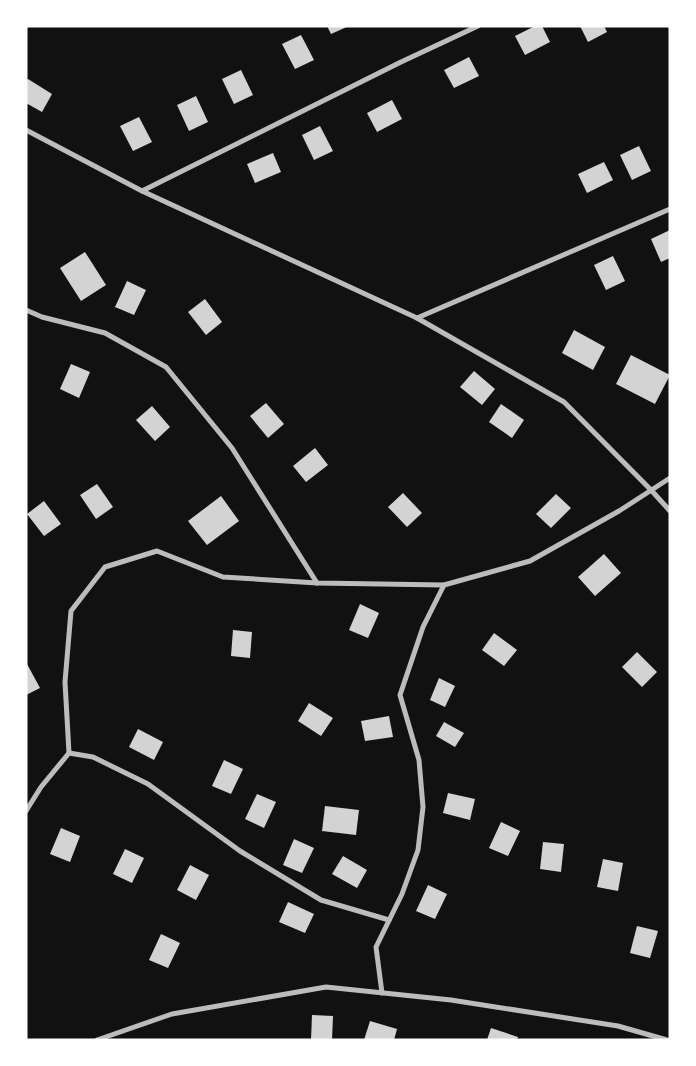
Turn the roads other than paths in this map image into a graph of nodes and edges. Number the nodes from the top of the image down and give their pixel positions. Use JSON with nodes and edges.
{"nodes":[{"id":1,"x":478,"y":26,"type":"edge"},
{"id":2,"x":26,"y":130,"type":"edge"},
{"id":3,"x":142,"y":191,"type":"junction"},
{"id":4,"x":670,"y":209,"type":"edge"},
{"id":5,"x":26,"y":310,"type":"edge"},
{"id":6,"x":417,"y":318,"type":"junction"},
{"id":7,"x":670,"y":478,"type":"edge"},
{"id":8,"x":651,"y":490,"type":"junction"},
{"id":9,"x":670,"y":511,"type":"edge"},
{"id":10,"x":317,"y":583,"type":"junction"},
{"id":11,"x":444,"y":586,"type":"junction"},
{"id":12,"x":69,"y":753,"type":"junction"},
{"id":13,"x":26,"y":811,"type":"edge"},
{"id":14,"x":389,"y":920,"type":"junction"},
{"id":15,"x":382,"y":993,"type":"junction"},
{"id":16,"x":97,"y":1040,"type":"edge"},
{"id":17,"x":667,"y":1040,"type":"edge"}],
"edges":[{"from":1,"to":3,"type":"street"},
{"from":2,"to":3,"type":"street"},
{"from":3,"to":6,"type":"street"},
{"from":4,"to":6,"type":"street"},
{"from":5,"to":10,"type":"street"},
{"from":6,"to":8,"type":"street"},
{"from":7,"to":8,"type":"street"},
{"from":8,"to":9,"type":"street"},
{"from":8,"to":11,"type":"street"},
{"from":10,"to":11,"type":"street"},
{"from":10,"to":12,"type":"street"},
{"from":11,"to":14,"type":"street"},
{"from":12,"to":13,"type":"street"},
{"from":12,"to":14,"type":"street"},
{"from":14,"to":15,"type":"street"},
{"from":15,"to":16,"type":"street"},
{"from":15,"to":17,"type":"street"}]}
